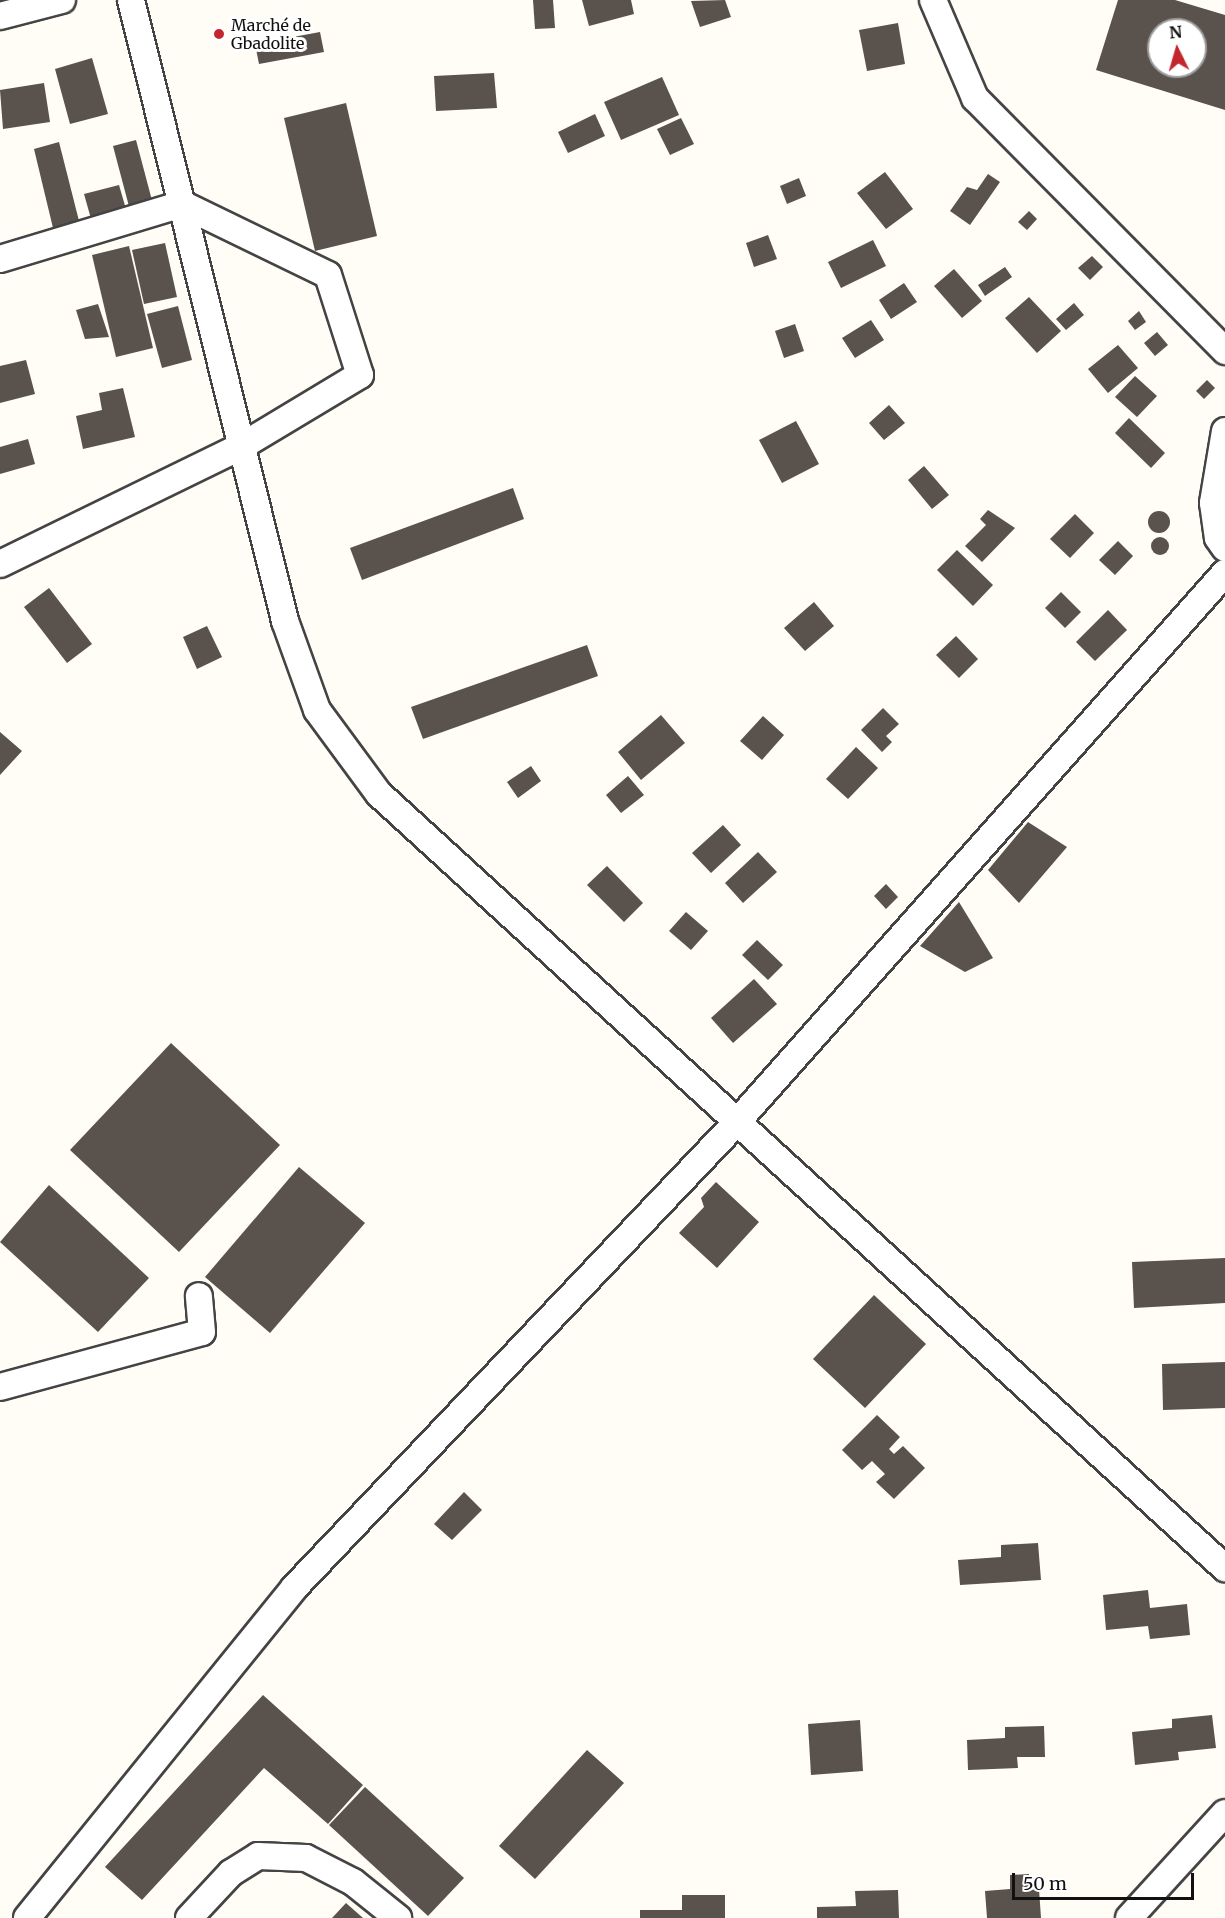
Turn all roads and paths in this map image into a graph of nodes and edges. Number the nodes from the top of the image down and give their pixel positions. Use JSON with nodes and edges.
{"nodes":[{"id":1,"x":62,"y":0,"type":"edge"},
{"id":2,"x":131,"y":0,"type":"edge"},
{"id":3,"x":933,"y":0,"type":"edge"},
{"id":4,"x":0,"y":16,"type":"edge"},
{"id":5,"x":182,"y":204,"type":"junction"},
{"id":6,"x":0,"y":259,"type":"edge"},
{"id":7,"x":1225,"y":351,"type":"edge"},
{"id":8,"x":1225,"y":431,"type":"edge"},
{"id":9,"x":242,"y":446,"type":"junction"},
{"id":10,"x":1225,"y":548,"type":"edge"},
{"id":11,"x":0,"y":564,"type":"edge"},
{"id":12,"x":1225,"y":573,"type":"edge"},
{"id":13,"x":736,"y":1122,"type":"junction"},
{"id":14,"x":199,"y":1296,"type":"dead end"},
{"id":15,"x":0,"y":1387,"type":"edge"},
{"id":16,"x":1225,"y":1568,"type":"edge"},
{"id":17,"x":1225,"y":1813,"type":"edge"},
{"id":18,"x":27,"y":1918,"type":"edge"},
{"id":19,"x":189,"y":1918,"type":"edge"},
{"id":20,"x":398,"y":1918,"type":"edge"},
{"id":21,"x":1129,"y":1918,"type":"edge"}],
"edges":[{"from":1,"to":4,"type":"street"},
{"from":2,"to":5,"type":"street"},
{"from":3,"to":7,"type":"street"},
{"from":5,"to":6,"type":"street"},
{"from":5,"to":9,"type":"street"},
{"from":5,"to":9,"type":"street"},
{"from":8,"to":10,"type":"street"},
{"from":9,"to":11,"type":"street"},
{"from":9,"to":13,"type":"street"},
{"from":12,"to":13,"type":"street"},
{"from":13,"to":16,"type":"street"},
{"from":13,"to":18,"type":"street"},
{"from":14,"to":15,"type":"street"},
{"from":17,"to":21,"type":"street"},
{"from":19,"to":20,"type":"street"}]}
